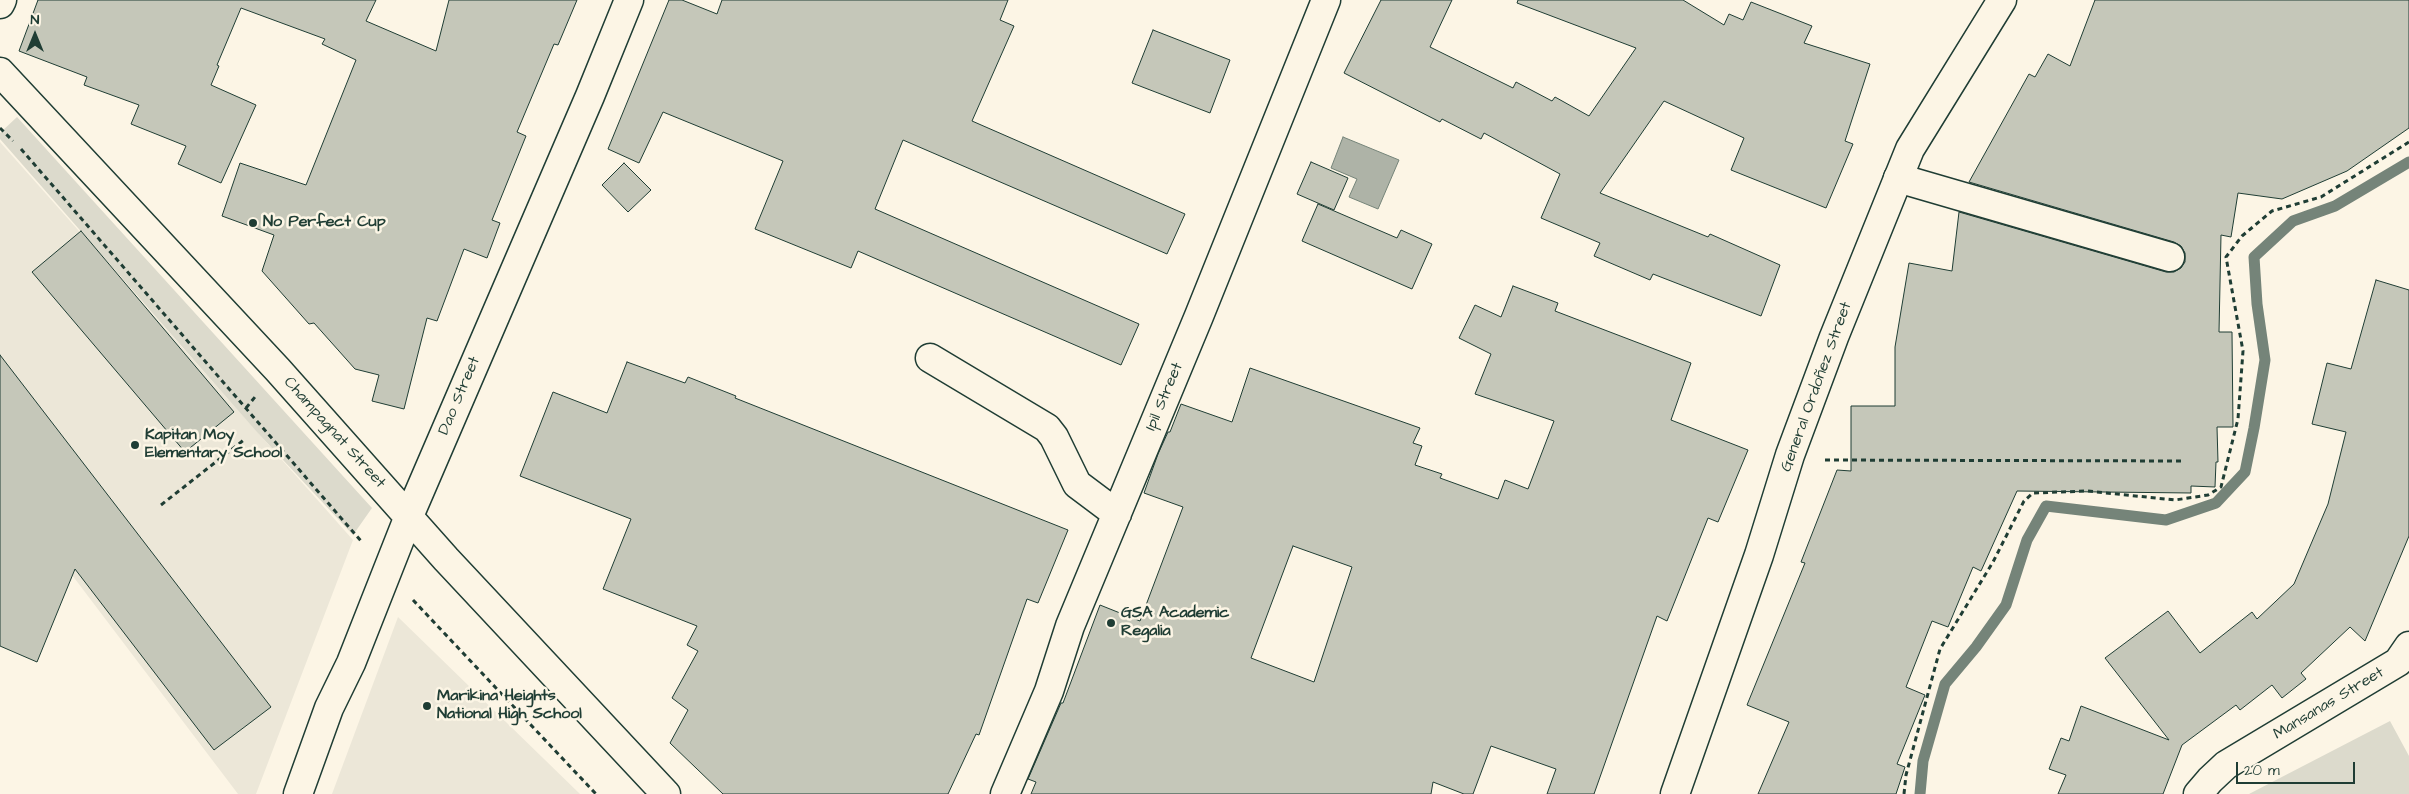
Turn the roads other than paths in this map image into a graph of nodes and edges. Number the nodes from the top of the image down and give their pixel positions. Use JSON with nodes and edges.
{"nodes":[{"id":1,"x":2,"y":0,"type":"edge"},
{"id":2,"x":629,"y":0,"type":"edge"},
{"id":3,"x":1326,"y":0,"type":"edge"},
{"id":4,"x":2002,"y":0,"type":"edge"},
{"id":5,"x":0,"y":4,"type":"edge"},
{"id":6,"x":0,"y":72,"type":"edge"},
{"id":7,"x":1898,"y":178,"type":"junction"},
{"id":8,"x":2170,"y":257,"type":"dead end"},
{"id":9,"x":930,"y":358,"type":"dead end"},
{"id":10,"x":1117,"y":514,"type":"junction"},
{"id":11,"x":409,"y":516,"type":"junction"},
{"id":12,"x":2409,"y":646,"type":"edge"},
{"id":13,"x":298,"y":794,"type":"edge"},
{"id":14,"x":666,"y":794,"type":"edge"},
{"id":15,"x":1005,"y":794,"type":"edge"},
{"id":16,"x":1675,"y":794,"type":"edge"},
{"id":17,"x":2198,"y":794,"type":"edge"}],
"edges":[{"from":1,"to":5,"type":"street"},
{"from":2,"to":11,"type":"street","name":"Dao Street"},
{"from":3,"to":10,"type":"street","name":"Ipil Street"},
{"from":4,"to":7,"type":"street","name":"General Ordoñez Street"},
{"from":6,"to":11,"type":"street","name":"Champagnat Street"},
{"from":7,"to":8,"type":"street"},
{"from":7,"to":16,"type":"street","name":"General Ordoñez Street"},
{"from":9,"to":10,"type":"street"},
{"from":10,"to":15,"type":"street","name":"Ipil Street"},
{"from":11,"to":13,"type":"street","name":"Dao Street"},
{"from":11,"to":14,"type":"street","name":"Champagnat Street"},
{"from":12,"to":17,"type":"street","name":"Mansanas Street"}]}
